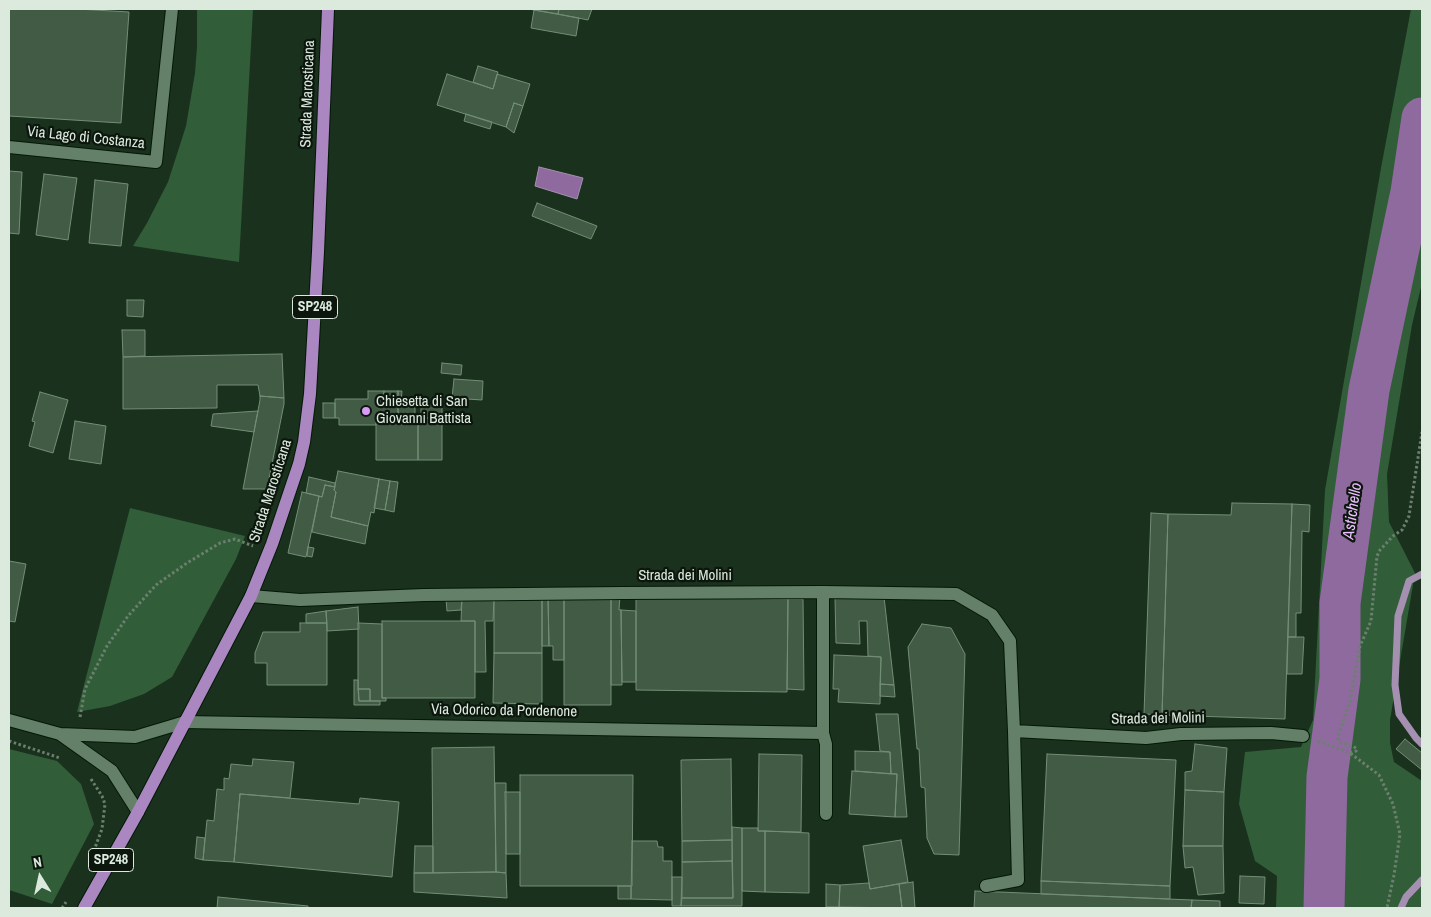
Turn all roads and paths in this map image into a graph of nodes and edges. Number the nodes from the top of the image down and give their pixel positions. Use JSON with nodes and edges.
{"nodes":[{"id":1,"x":172,"y":9,"type":"edge"},
{"id":2,"x":328,"y":9,"type":"edge"},
{"id":3,"x":9,"y":147,"type":"edge"},
{"id":4,"x":1422,"y":432,"type":"edge"},
{"id":5,"x":269,"y":552,"type":"junction"},
{"id":6,"x":823,"y":592,"type":"junction"},
{"id":7,"x":251,"y":596,"type":"junction"},
{"id":8,"x":9,"y":720,"type":"edge"},
{"id":9,"x":184,"y":722,"type":"junction"},
{"id":10,"x":1014,"y":731,"type":"junction"},
{"id":11,"x":823,"y":733,"type":"junction"},
{"id":12,"x":60,"y":734,"type":"junction"},
{"id":13,"x":76,"y":735,"type":"junction"},
{"id":14,"x":1302,"y":736,"type":"joint"},
{"id":15,"x":9,"y":741,"type":"edge"},
{"id":16,"x":1349,"y":752,"type":"junction"},
{"id":17,"x":68,"y":760,"type":"dead end"},
{"id":18,"x":87,"y":772,"type":"dead end"},
{"id":19,"x":138,"y":812,"type":"junction"},
{"id":20,"x":826,"y":814,"type":"dead end"},
{"id":21,"x":92,"y":854,"type":"dead end"},
{"id":22,"x":986,"y":886,"type":"dead end"},
{"id":23,"x":66,"y":901,"type":"dead end"},
{"id":24,"x":62,"y":908,"type":"edge"},
{"id":25,"x":84,"y":908,"type":"edge"},
{"id":26,"x":1387,"y":908,"type":"edge"}],
"edges":[{"from":1,"to":3,"type":"street","name":"Via Lago di Costanza"},
{"from":2,"to":5,"type":"main road","name":"Strada Marosticana","number":"SP248"},
{"from":4,"to":16,"type":"path"},
{"from":5,"to":7,"type":"main road","name":"Strada Marosticana","number":"SP248"},
{"from":5,"to":13,"type":"path"},
{"from":6,"to":7,"type":"street","name":"Strada dei Molini"},
{"from":6,"to":10,"type":"street","name":"Strada dei Molini"},
{"from":6,"to":11,"type":"street"},
{"from":7,"to":9,"type":"main road","name":"Strada Marosticana","number":"SP248"},
{"from":8,"to":12,"type":"street"},
{"from":9,"to":11,"type":"street","name":"Via Odorico da Pordenone"},
{"from":9,"to":13,"type":"street","name":"Via Odorico da Pordenone"},
{"from":9,"to":19,"type":"main road","name":"Strada Marosticana","number":"SP248"},
{"from":10,"to":14,"type":"street","name":"Strada dei Molini"},
{"from":10,"to":22,"type":"street","name":"Strada dei Molini"},
{"from":11,"to":20,"type":"street"},
{"from":12,"to":13,"type":"street","name":"Via Odorico da Pordenone"},
{"from":12,"to":19,"type":"street"},
{"from":14,"to":16,"type":"path"},
{"from":15,"to":17,"type":"path"},
{"from":16,"to":26,"type":"path"},
{"from":18,"to":21,"type":"path"},
{"from":19,"to":25,"type":"main road","name":"Strada Marosticana","number":"SP248"},
{"from":23,"to":24,"type":"path"}]}
